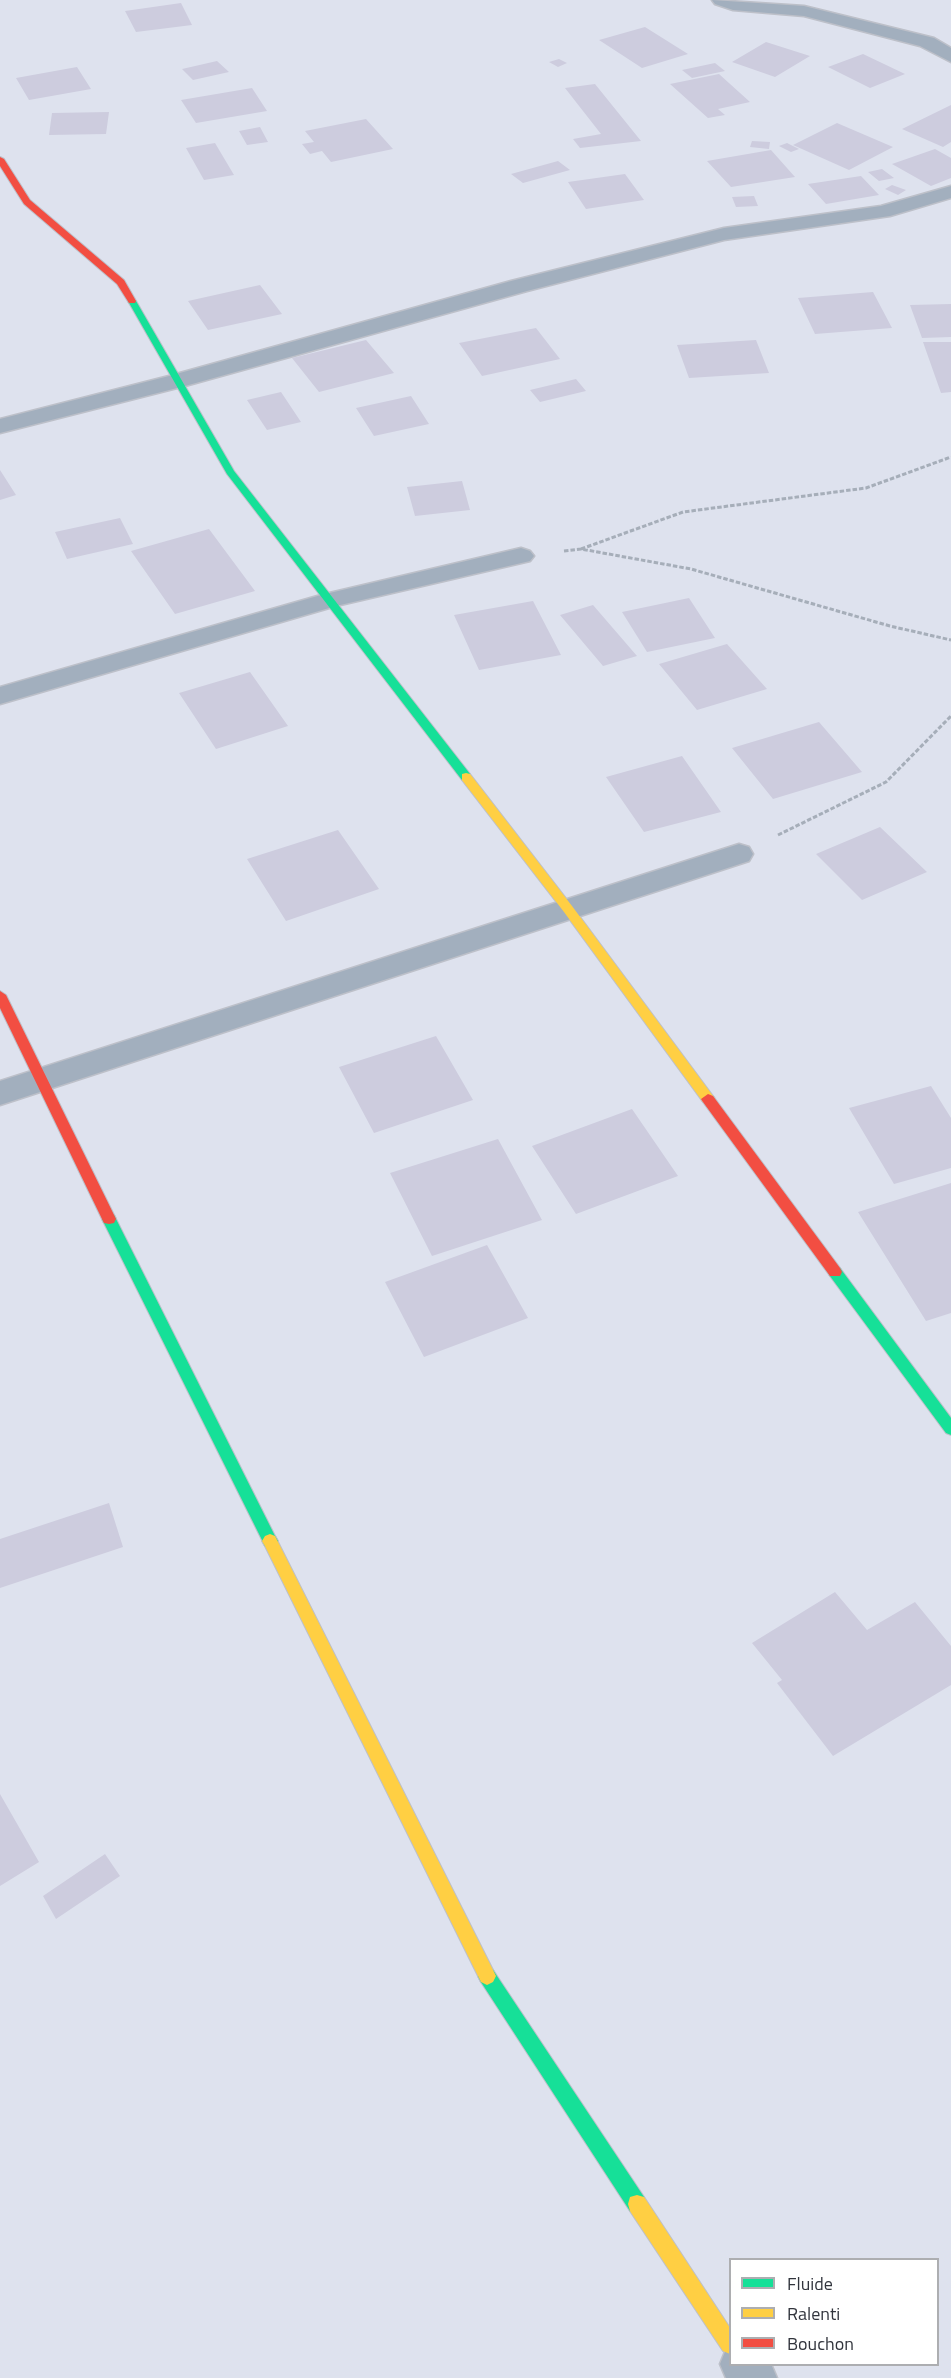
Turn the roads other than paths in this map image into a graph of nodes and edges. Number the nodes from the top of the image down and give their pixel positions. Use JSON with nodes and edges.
{"nodes":[{"id":1,"x":721,"y":0,"type":"edge"},
{"id":2,"x":951,"y":56,"type":"edge"},
{"id":3,"x":0,"y":159,"type":"edge"},
{"id":4,"x":951,"y":192,"type":"edge"},
{"id":5,"x":177,"y":381,"type":"junction"},
{"id":6,"x":0,"y":426,"type":"edge"},
{"id":7,"x":521,"y":556,"type":"road end"},
{"id":8,"x":330,"y":600,"type":"junction"},
{"id":9,"x":0,"y":696,"type":"edge"},
{"id":10,"x":739,"y":854,"type":"road end"},
{"id":11,"x":568,"y":909,"type":"junction"},
{"id":12,"x":0,"y":995,"type":"edge"},
{"id":13,"x":40,"y":1080,"type":"junction"},
{"id":14,"x":0,"y":1093,"type":"edge"},
{"id":15,"x":951,"y":1429,"type":"edge"},
{"id":16,"x":729,"y":2342,"type":"edge"}],
"edges":[{"from":1,"to":2,"type":"street"},
{"from":3,"to":5,"type":"street"},
{"from":4,"to":5,"type":"street"},
{"from":5,"to":6,"type":"street"},
{"from":5,"to":8,"type":"street"},
{"from":7,"to":8,"type":"street"},
{"from":8,"to":9,"type":"street"},
{"from":8,"to":11,"type":"street"},
{"from":10,"to":11,"type":"street"},
{"from":11,"to":13,"type":"street"},
{"from":11,"to":15,"type":"street"},
{"from":12,"to":13,"type":"street"},
{"from":13,"to":14,"type":"street"},
{"from":13,"to":16,"type":"street"}]}
